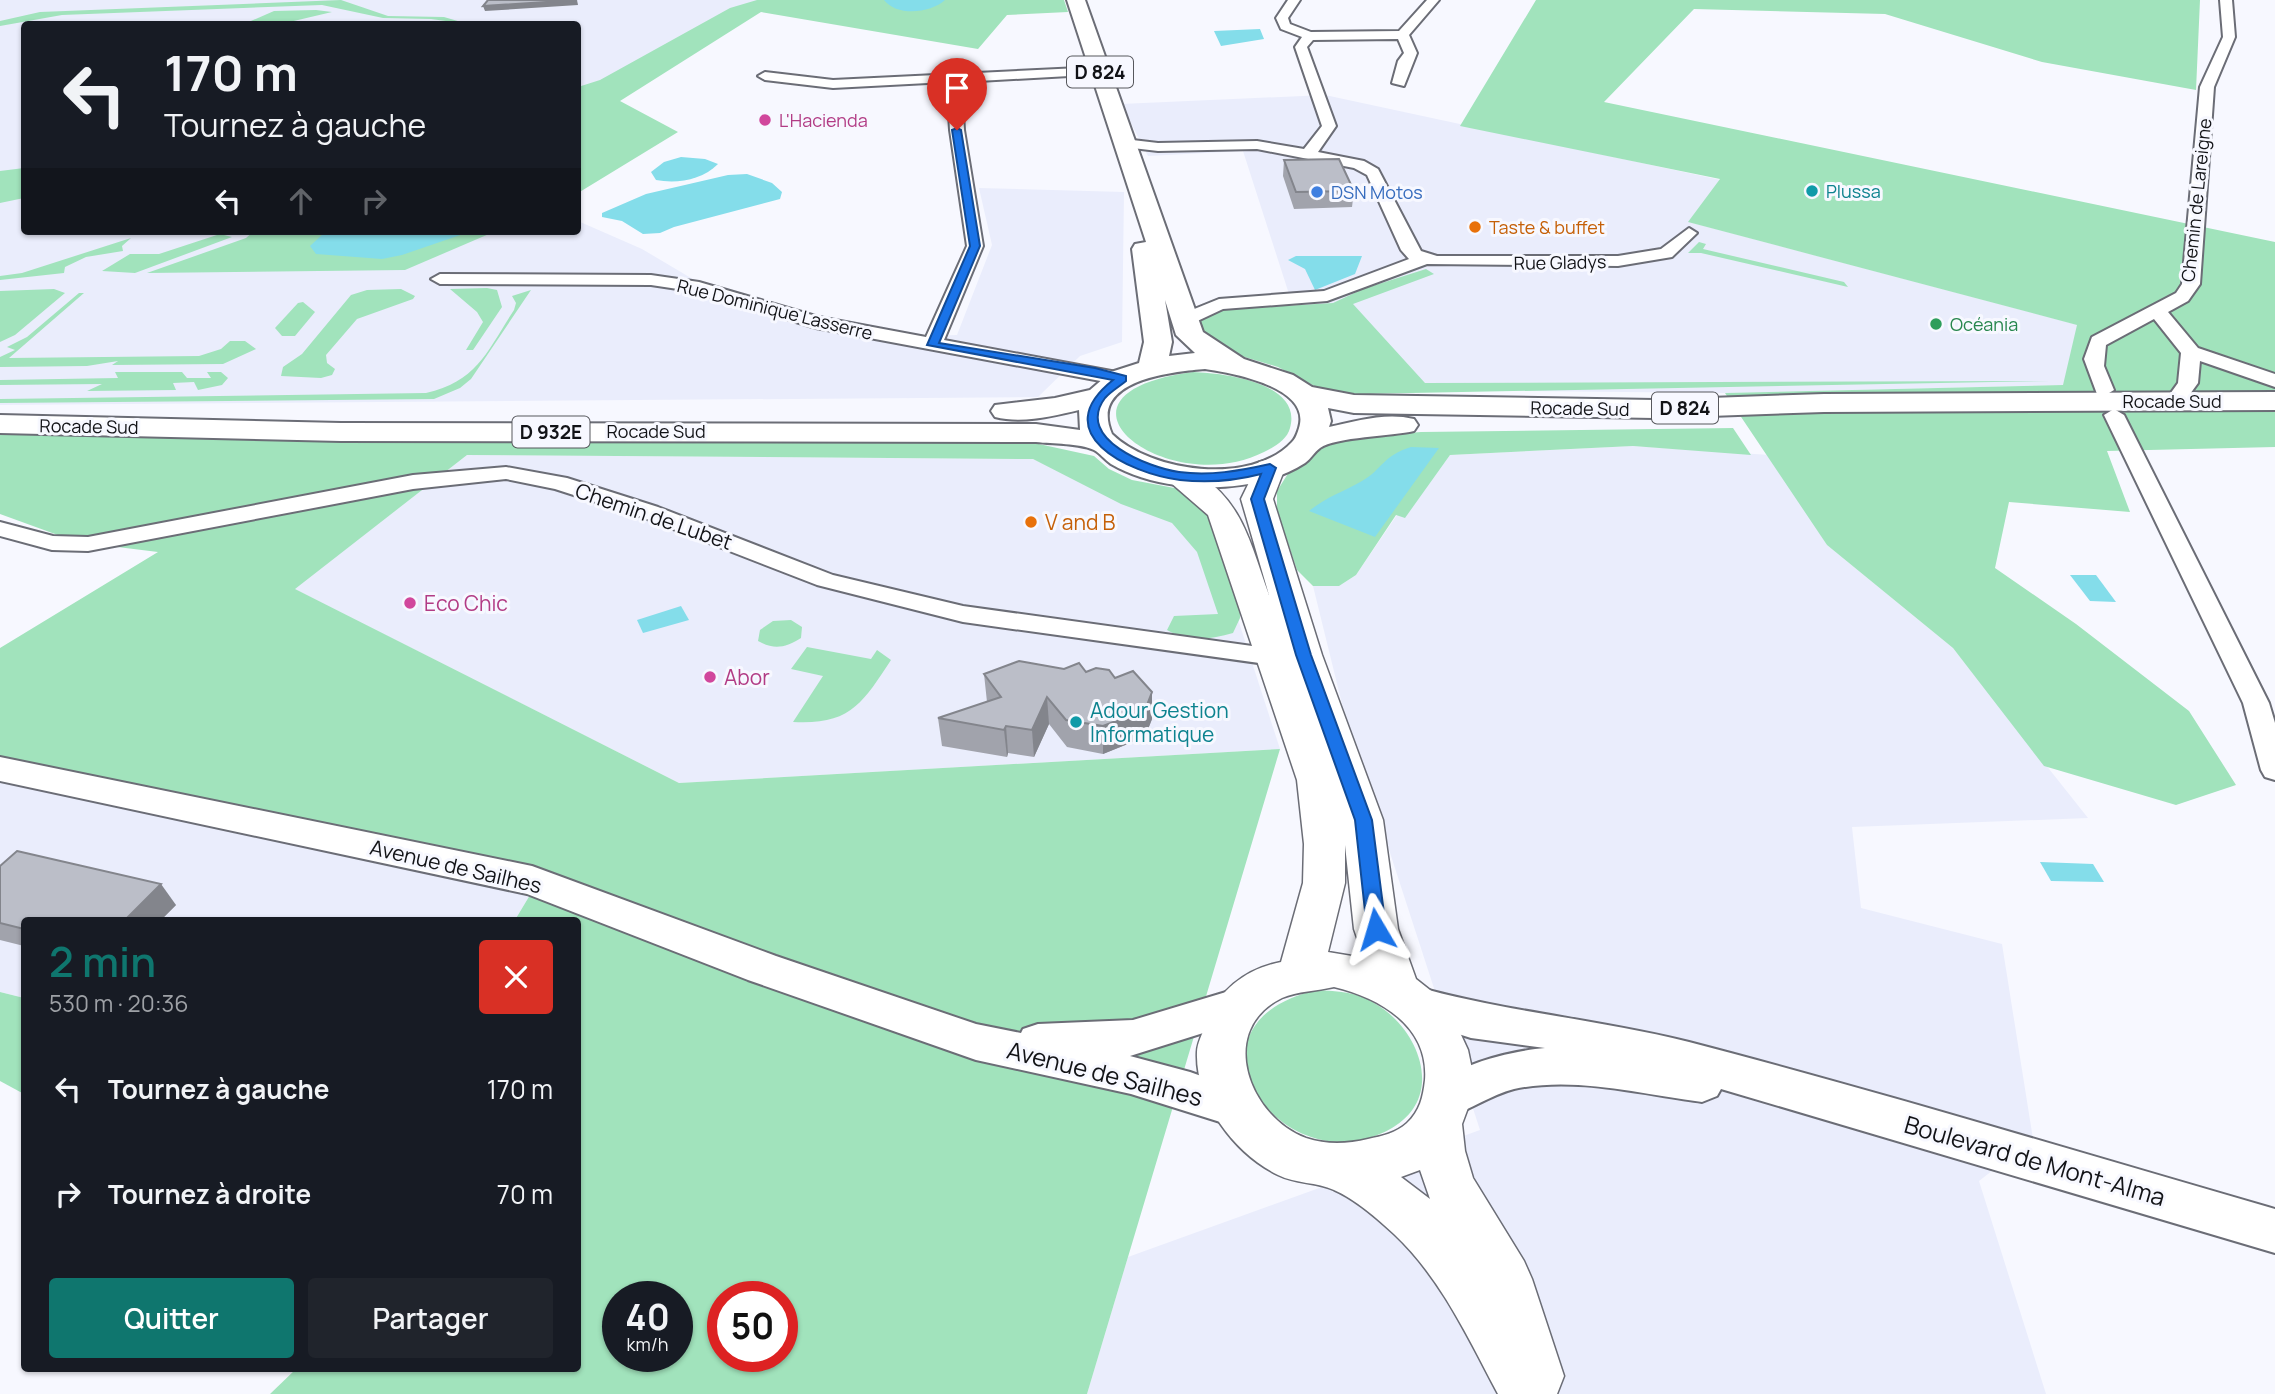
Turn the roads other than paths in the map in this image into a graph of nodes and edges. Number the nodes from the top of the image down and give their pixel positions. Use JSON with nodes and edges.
{"nodes":[{"id":1,"x":1076,"y":0,"type":"edge"},
{"id":2,"x":1294,"y":0,"type":"edge"},
{"id":3,"x":1433,"y":0,"type":"edge"},
{"id":4,"x":2227,"y":0,"type":"edge"},
{"id":5,"x":1403,"y":35,"type":"junction"},
{"id":6,"x":1309,"y":36,"type":"junction"},
{"id":7,"x":1100,"y":71,"type":"junction"},
{"id":8,"x":765,"y":76,"type":"dead end"},
{"id":9,"x":954,"y":78,"type":"junction"},
{"id":10,"x":1399,"y":83,"type":"dead end"},
{"id":11,"x":1124,"y":143,"type":"junction"},
{"id":12,"x":1310,"y":152,"type":"junction"},
{"id":13,"x":1141,"y":195,"type":"junction"},
{"id":14,"x":1689,"y":233,"type":"dead end"},
{"id":15,"x":1424,"y":259,"type":"junction"},
{"id":16,"x":440,"y":279,"type":"dead end"},
{"id":17,"x":2157,"y":311,"type":"junction"},
{"id":18,"x":1184,"y":320,"type":"junction"},
{"id":19,"x":932,"y":345,"type":"junction"},
{"id":20,"x":2191,"y":352,"type":"junction"},
{"id":21,"x":1233,"y":364,"type":"junction"},
{"id":22,"x":1152,"y":367,"type":"junction"},
{"id":23,"x":2275,"y":381,"type":"edge"},
{"id":24,"x":1111,"y":387,"type":"junction"},
{"id":25,"x":2104,"y":390,"type":"dead end"},
{"id":26,"x":1303,"y":394,"type":"junction"},
{"id":27,"x":2069,"y":401,"type":"junction"},
{"id":28,"x":2175,"y":401,"type":"junction"},
{"id":29,"x":2275,"y":401,"type":"edge"},
{"id":30,"x":2114,"y":415,"type":"dead end"},
{"id":31,"x":0,"y":423,"type":"edge"},
{"id":32,"x":1309,"y":441,"type":"junction"},
{"id":33,"x":1102,"y":442,"type":"junction"},
{"id":34,"x":1270,"y":468,"type":"junction"},
{"id":35,"x":1178,"y":476,"type":"junction"},
{"id":36,"x":0,"y":529,"type":"edge"},
{"id":37,"x":1288,"y":656,"type":"junction"},
{"id":38,"x":0,"y":769,"type":"edge"},
{"id":39,"x":2275,"y":771,"type":"edge"},
{"id":40,"x":1301,"y":970,"type":"junction"},
{"id":41,"x":1406,"y":997,"type":"junction"},
{"id":42,"x":1236,"y":1006,"type":"junction"},
{"id":43,"x":976,"y":1042,"type":"junction"},
{"id":44,"x":1795,"y":1094,"type":"junction"},
{"id":45,"x":1233,"y":1107,"type":"junction"},
{"id":46,"x":1443,"y":1112,"type":"junction"},
{"id":47,"x":1344,"y":1168,"type":"junction"},
{"id":48,"x":2275,"y":1231,"type":"edge"},
{"id":49,"x":1529,"y":1394,"type":"edge"},
{"id":50,"x":1542,"y":1394,"type":"edge"}],
"edges":[{"from":1,"to":7,"type":"main road","number":"D 824"},
{"from":2,"to":6,"type":"street"},
{"from":3,"to":5,"type":"street"},
{"from":4,"to":17,"type":"street","name":"Chemin de Lareigne"},
{"from":5,"to":6,"type":"street"},
{"from":5,"to":10,"type":"street"},
{"from":6,"to":12,"type":"street"},
{"from":7,"to":9,"type":"street"},
{"from":7,"to":11,"type":"main road","number":"D 824"},
{"from":8,"to":9,"type":"street"},
{"from":9,"to":19,"type":"street"},
{"from":11,"to":12,"type":"street"},
{"from":11,"to":13,"type":"main road","number":"D 824"},
{"from":12,"to":15,"type":"street"},
{"from":13,"to":18,"type":"main road","number":"D 824"},
{"from":13,"to":22,"type":"main road","number":"D 824"},
{"from":14,"to":15,"type":"street","name":"Rue Gladys"},
{"from":15,"to":18,"type":"street"},
{"from":16,"to":19,"type":"street","name":"Rue Dominique Lasserre"},
{"from":17,"to":20,"type":"street"},
{"from":17,"to":25,"type":"street","name":"Chemin de Lareigne"},
{"from":18,"to":21,"type":"main road","number":"D 824"},
{"from":19,"to":24,"type":"street","name":"Rue Dominique Lasserre"},
{"from":20,"to":23,"type":"street"},
{"from":20,"to":28,"type":"street"},
{"from":21,"to":22,"type":"main road","name":"Rocade Sud"},
{"from":21,"to":26,"type":"main road","name":"Rocade Sud"},
{"from":22,"to":24,"type":"main road","name":"Rocade Sud"},
{"from":24,"to":31,"type":"main road","name":"Rocade Sud","number":"D 932E"},
{"from":24,"to":33,"type":"main road"},
{"from":26,"to":27,"type":"main road","name":"Rocade Sud","number":"D 824"},
{"from":26,"to":32,"type":"main road"},
{"from":27,"to":28,"type":"main road","name":"Rocade Sud","number":"D 824"},
{"from":27,"to":32,"type":"main road","name":"Rocade Sud","number":"D 824"},
{"from":28,"to":29,"type":"main road","name":"Rocade Sud","number":"D 824"},
{"from":30,"to":39,"type":"street"},
{"from":31,"to":33,"type":"main road","name":"Rocade Sud","number":"D 932E"},
{"from":32,"to":34,"type":"main road"},
{"from":33,"to":35,"type":"main road"},
{"from":34,"to":35,"type":"main road"},
{"from":34,"to":37,"type":"main road"},
{"from":35,"to":37,"type":"main road"},
{"from":36,"to":37,"type":"street","name":"Chemin de Lubet"},
{"from":37,"to":40,"type":"main road"},
{"from":37,"to":41,"type":"main road"},
{"from":38,"to":43,"type":"street","name":"Avenue de Sailhes"},
{"from":40,"to":41,"type":"main road"},
{"from":40,"to":42,"type":"main road"},
{"from":41,"to":44,"type":"street","name":"Boulevard de Mont-Alma"},
{"from":41,"to":46,"type":"main road"},
{"from":42,"to":43,"type":"street","name":"Avenue de Sailhes"},
{"from":42,"to":45,"type":"main road"},
{"from":43,"to":45,"type":"street","name":"Avenue de Sailhes"},
{"from":44,"to":46,"type":"street","name":"Boulevard de Mont-Alma"},
{"from":44,"to":48,"type":"street","name":"Boulevard de Mont-Alma"},
{"from":45,"to":47,"type":"main road"},
{"from":46,"to":47,"type":"main road"},
{"from":46,"to":50,"type":"main road"},
{"from":47,"to":49,"type":"main road"}]}
